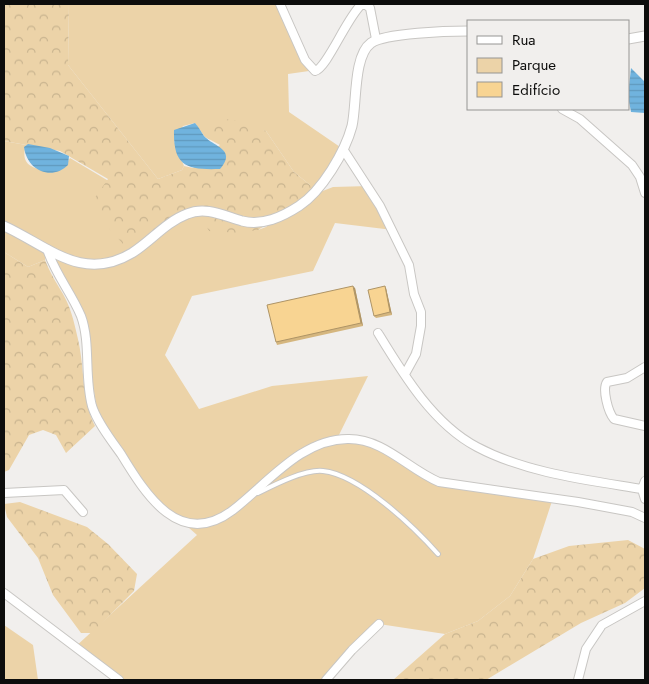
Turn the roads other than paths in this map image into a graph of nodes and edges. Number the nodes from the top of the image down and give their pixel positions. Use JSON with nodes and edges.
{"nodes":[{"id":1,"x":280,"y":4,"type":"edge"},
{"id":2,"x":467,"y":31,"type":"edge"},
{"id":3,"x":645,"y":36,"type":"edge"},
{"id":4,"x":376,"y":39,"type":"junction"},
{"id":5,"x":629,"y":39,"type":"edge"},
{"id":6,"x":564,"y":110,"type":"edge"},
{"id":7,"x":343,"y":149,"type":"junction"},
{"id":8,"x":645,"y":193,"type":"edge"},
{"id":9,"x":4,"y":226,"type":"edge"},
{"id":10,"x":47,"y":249,"type":"junction"},
{"id":11,"x":378,"y":333,"type":"dead end"},
{"id":12,"x":645,"y":366,"type":"edge"},
{"id":13,"x":405,"y":374,"type":"junction"},
{"id":14,"x":645,"y":426,"type":"edge"},
{"id":15,"x":644,"y":485,"type":"edge"},
{"id":16,"x":4,"y":493,"type":"edge"},
{"id":17,"x":249,"y":497,"type":"junction"},
{"id":18,"x":645,"y":499,"type":"edge"},
{"id":19,"x":83,"y":512,"type":"dead end"},
{"id":20,"x":645,"y":518,"type":"edge"},
{"id":21,"x":438,"y":554,"type":"dead end"},
{"id":22,"x":4,"y":593,"type":"edge"},
{"id":23,"x":645,"y":601,"type":"edge"},
{"id":24,"x":379,"y":624,"type":"dead end"},
{"id":25,"x":119,"y":680,"type":"edge"},
{"id":26,"x":326,"y":680,"type":"edge"},
{"id":27,"x":578,"y":680,"type":"edge"}],
"edges":[{"from":1,"to":4,"type":"street"},
{"from":2,"to":4,"type":"street"},
{"from":3,"to":5,"type":"street"},
{"from":4,"to":7,"type":"street"},
{"from":6,"to":8,"type":"street"},
{"from":7,"to":10,"type":"street"},
{"from":7,"to":13,"type":"street"},
{"from":9,"to":10,"type":"street"},
{"from":10,"to":17,"type":"street"},
{"from":11,"to":13,"type":"street"},
{"from":12,"to":14,"type":"street"},
{"from":13,"to":15,"type":"street"},
{"from":15,"to":18,"type":"street"},
{"from":16,"to":19,"type":"street"},
{"from":17,"to":20,"type":"street"},
{"from":17,"to":21,"type":"lane"},
{"from":22,"to":25,"type":"street"},
{"from":23,"to":27,"type":"street"},
{"from":24,"to":26,"type":"street"}]}
